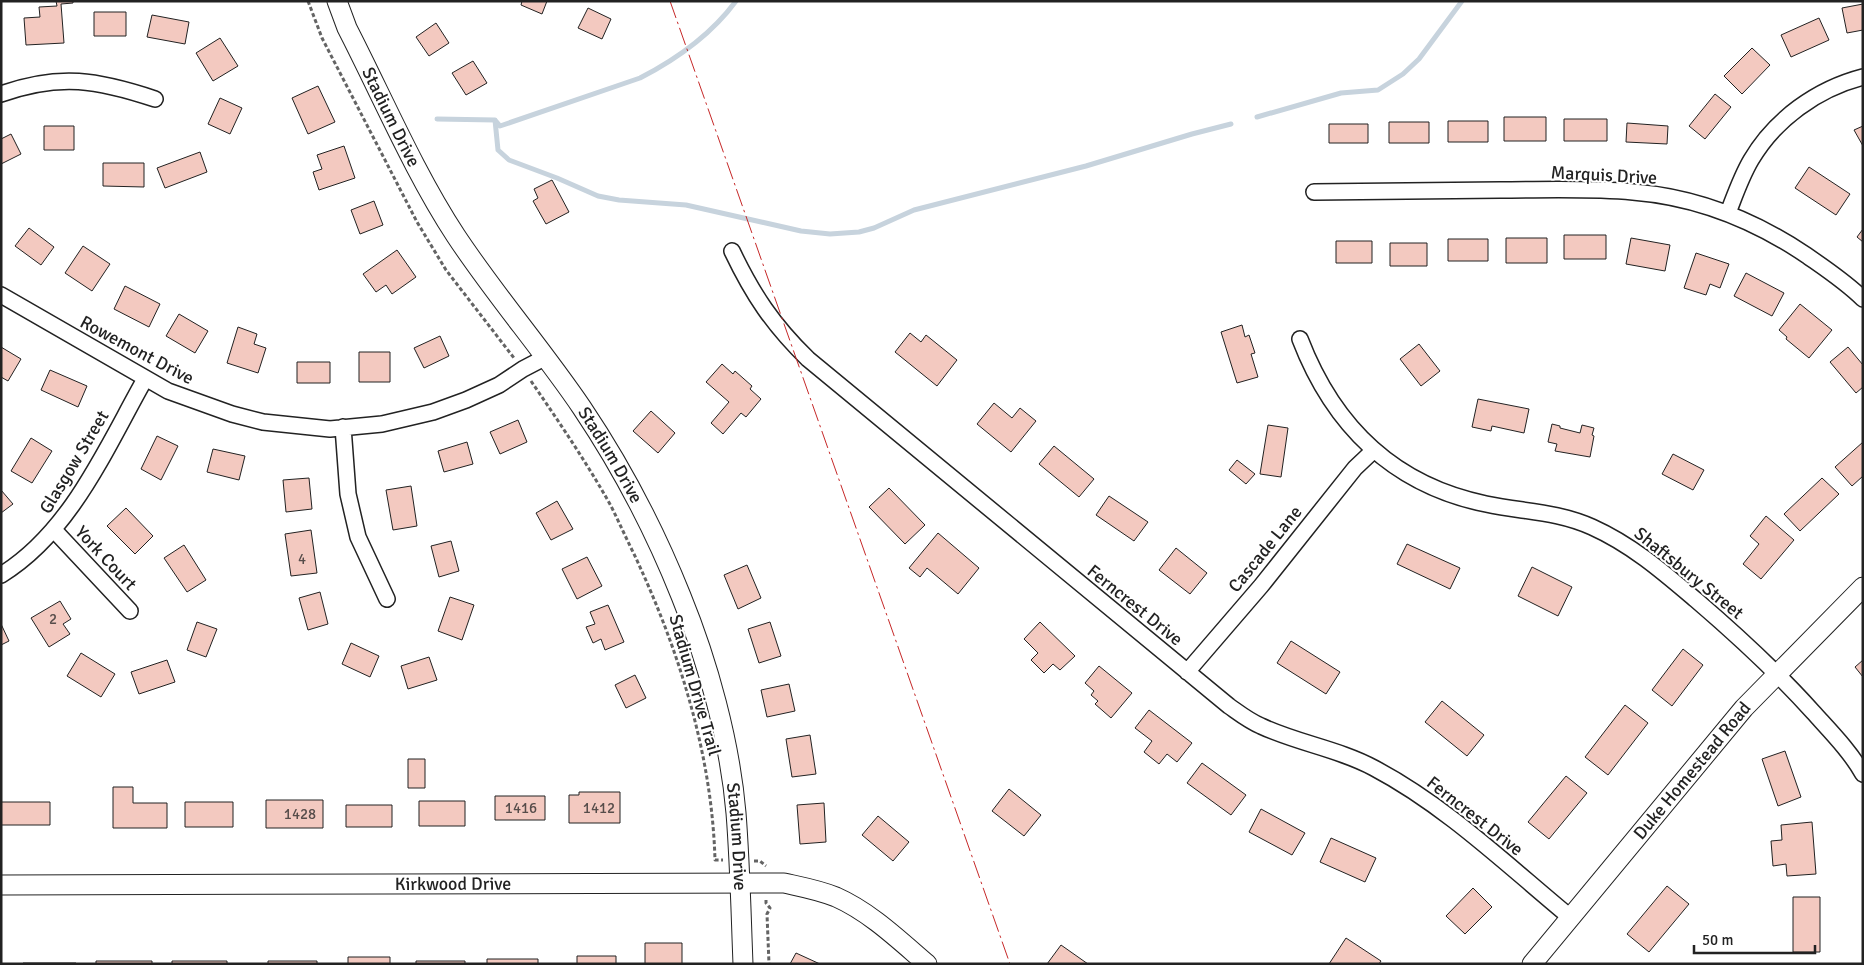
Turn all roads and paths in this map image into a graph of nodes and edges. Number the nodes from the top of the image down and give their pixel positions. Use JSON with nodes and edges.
{"nodes":[{"id":1,"x":308,"y":1,"type":"edge"},
{"id":2,"x":337,"y":1,"type":"edge"},
{"id":3,"x":1863,"y":77,"type":"edge"},
{"id":4,"x":1,"y":94,"type":"edge"},
{"id":5,"x":155,"y":100,"type":"dead end"},
{"id":6,"x":1314,"y":192,"type":"dead end"},
{"id":7,"x":1728,"y":213,"type":"junction"},
{"id":8,"x":732,"y":251,"type":"dead end"},
{"id":9,"x":1,"y":295,"type":"edge"},
{"id":10,"x":1863,"y":300,"type":"edge"},
{"id":11,"x":1300,"y":339,"type":"dead end"},
{"id":12,"x":546,"y":357,"type":"junction"},
{"id":13,"x":523,"y":369,"type":"junction"},
{"id":14,"x":145,"y":379,"type":"junction"},
{"id":15,"x":343,"y":427,"type":"junction"},
{"id":16,"x":1373,"y":451,"type":"junction"},
{"id":17,"x":54,"y":530,"type":"junction"},
{"id":18,"x":1,"y":575,"type":"edge"},
{"id":19,"x":1863,"y":587,"type":"edge"},
{"id":20,"x":387,"y":599,"type":"dead end"},
{"id":21,"x":130,"y":610,"type":"dead end"},
{"id":22,"x":1187,"y":672,"type":"junction"},
{"id":23,"x":1777,"y":673,"type":"junction"},
{"id":24,"x":1863,"y":774,"type":"edge"},
{"id":25,"x":738,"y":860,"type":"junction"},
{"id":26,"x":739,"y":882,"type":"junction"},
{"id":27,"x":765,"y":882,"type":"junction"},
{"id":28,"x":1,"y":885,"type":"edge"},
{"id":29,"x":1570,"y":917,"type":"junction"},
{"id":30,"x":743,"y":964,"type":"edge"},
{"id":31,"x":769,"y":964,"type":"edge"},
{"id":32,"x":927,"y":964,"type":"edge"},
{"id":33,"x":1532,"y":964,"type":"edge"}],
"edges":[{"from":1,"to":13,"type":"path"},
{"from":2,"to":12,"type":"street","name":"Stadium Drive"},
{"from":3,"to":7,"type":"street"},
{"from":4,"to":5,"type":"street"},
{"from":6,"to":7,"type":"street","name":"Marquis Drive"},
{"from":7,"to":10,"type":"street","name":"Marquis Drive"},
{"from":8,"to":22,"type":"street","name":"Ferncrest Drive"},
{"from":9,"to":14,"type":"street","name":"Rowemont Drive"},
{"from":11,"to":16,"type":"street","name":"Shaftsbury Street"},
{"from":12,"to":13,"type":"street","name":"Rowemont Drive"},
{"from":12,"to":25,"type":"street","name":"Stadium Drive"},
{"from":13,"to":15,"type":"street","name":"Rowemont Drive"},
{"from":13,"to":25,"type":"path","name":"Stadium Drive Trail"},
{"from":14,"to":15,"type":"street","name":"Rowemont Drive"},
{"from":14,"to":17,"type":"street","name":"Glasgow Street"},
{"from":15,"to":20,"type":"street"},
{"from":16,"to":22,"type":"street","name":"Cascade Lane"},
{"from":16,"to":23,"type":"street","name":"Shaftsbury Street"},
{"from":17,"to":18,"type":"street","name":"Glasgow Street"},
{"from":17,"to":21,"type":"street","name":"York Court"},
{"from":19,"to":23,"type":"street","name":"Duke Homestead Road"},
{"from":22,"to":29,"type":"street","name":"Ferncrest Drive"},
{"from":23,"to":24,"type":"street","name":"Shaftsbury Street"},
{"from":23,"to":29,"type":"street","name":"Duke Homestead Road"},
{"from":25,"to":26,"type":"street","name":"Stadium Drive"},
{"from":25,"to":27,"type":"path","name":"Stadium Drive Trail"},
{"from":26,"to":27,"type":"street","name":"Kirkwood Drive"},
{"from":26,"to":28,"type":"street","name":"Kirkwood Drive"},
{"from":26,"to":30,"type":"street","name":"Stadium Drive"},
{"from":27,"to":31,"type":"path","name":"Stadium Drive Trail"},
{"from":27,"to":32,"type":"street","name":"Kirkwood Drive"},
{"from":29,"to":33,"type":"street","name":"Duke Homestead Road"}]}
